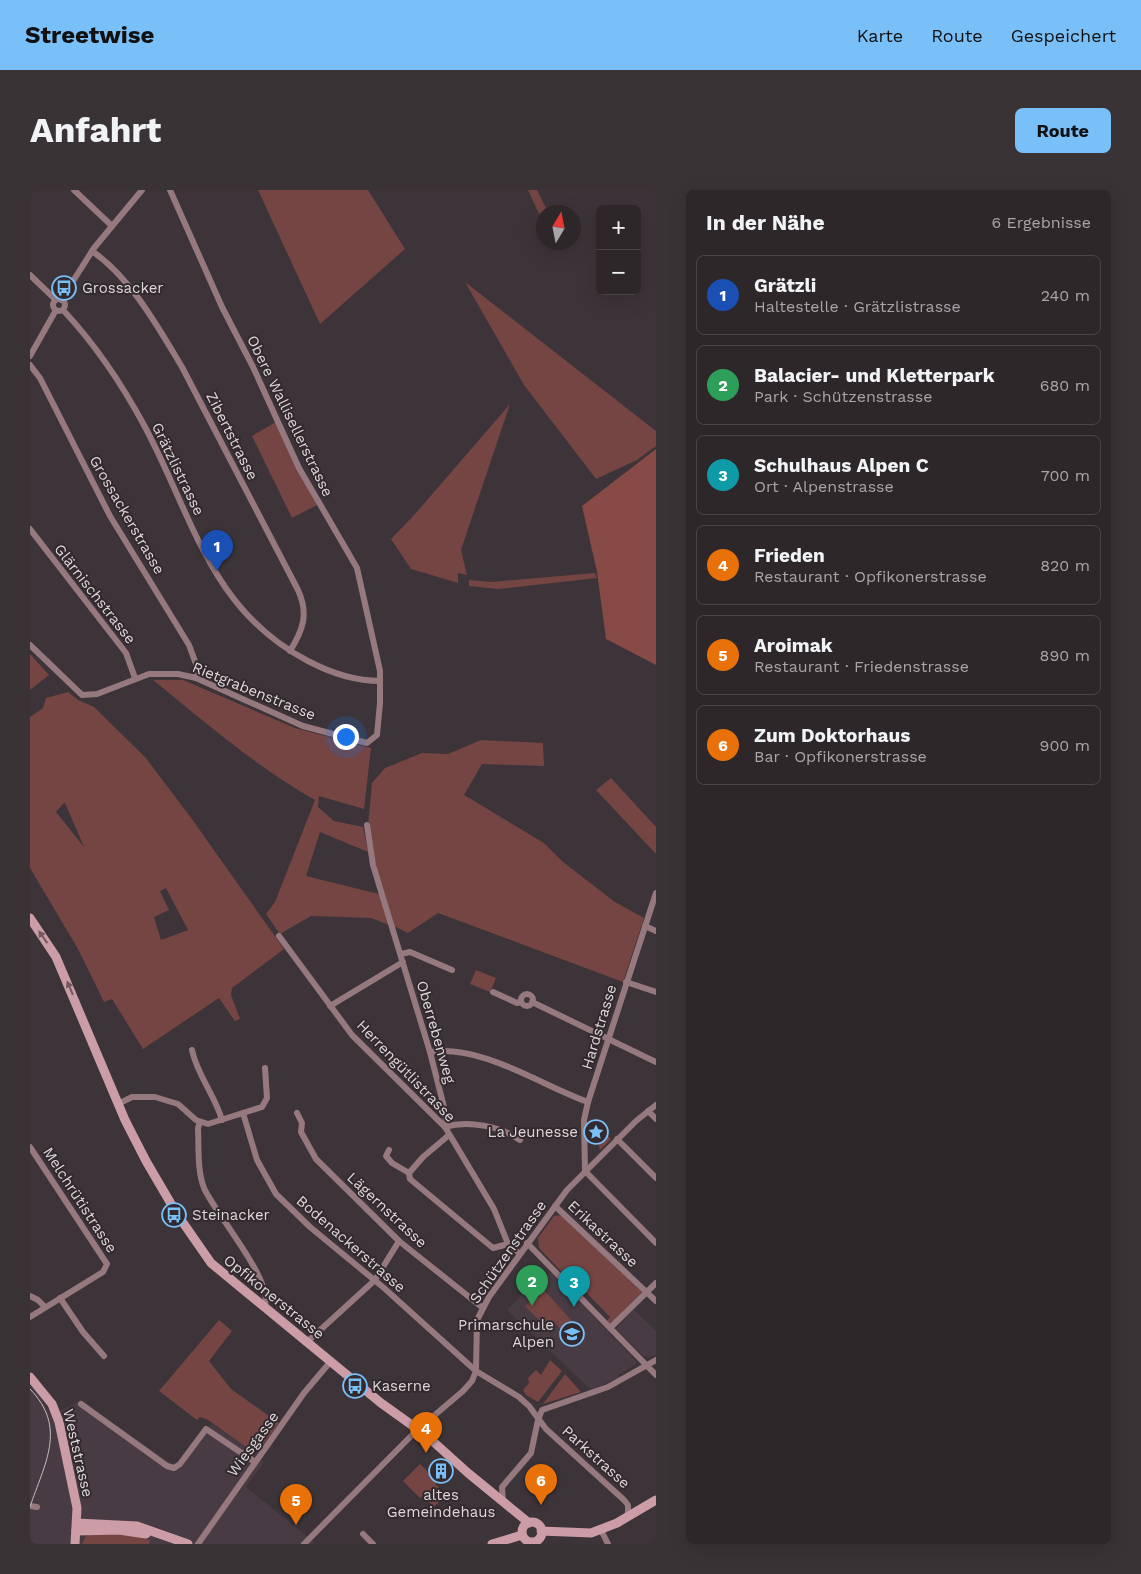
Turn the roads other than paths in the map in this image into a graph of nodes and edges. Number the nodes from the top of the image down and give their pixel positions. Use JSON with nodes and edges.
{"nodes":[{"id":1,"x":74,"y":190,"type":"edge"},
{"id":2,"x":142,"y":190,"type":"edge"},
{"id":3,"x":170,"y":190,"type":"edge"},
{"id":4,"x":112,"y":226,"type":"junction"},
{"id":5,"x":92,"y":251,"type":"junction"},
{"id":6,"x":30,"y":275,"type":"edge"},
{"id":7,"x":58,"y":300,"type":"junction"},
{"id":8,"x":60,"y":310,"type":"junction"},
{"id":9,"x":30,"y":356,"type":"edge"},
{"id":10,"x":30,"y":364,"type":"edge"},
{"id":11,"x":30,"y":529,"type":"edge"},
{"id":12,"x":30,"y":645,"type":"edge"},
{"id":13,"x":290,"y":652,"type":"junction"},
{"id":14,"x":136,"y":678,"type":"junction"},
{"id":15,"x":196,"y":678,"type":"junction"},
{"id":16,"x":380,"y":681,"type":"junction"},
{"id":17,"x":371,"y":742,"type":"joint"},
{"id":18,"x":367,"y":825,"type":"dead end"},
{"id":19,"x":656,"y":893,"type":"edge"},
{"id":20,"x":30,"y":918,"type":"edge"},
{"id":21,"x":645,"y":926,"type":"junction"},
{"id":22,"x":656,"y":930,"type":"edge"},
{"id":23,"x":279,"y":936,"type":"dead end"},
{"id":24,"x":400,"y":954,"type":"junction"},
{"id":25,"x":403,"y":962,"type":"junction"},
{"id":26,"x":452,"y":970,"type":"dead end"},
{"id":27,"x":626,"y":982,"type":"junction"},
{"id":28,"x":493,"y":992,"type":"dead end"},
{"id":29,"x":656,"y":992,"type":"edge"},
{"id":30,"x":330,"y":1006,"type":"junction"},
{"id":31,"x":610,"y":1041,"type":"junction"},
{"id":32,"x":192,"y":1050,"type":"dead end"},
{"id":33,"x":430,"y":1052,"type":"junction"},
{"id":34,"x":656,"y":1062,"type":"edge"},
{"id":35,"x":265,"y":1068,"type":"dead end"},
{"id":36,"x":588,"y":1102,"type":"junction"},
{"id":37,"x":118,"y":1104,"type":"junction"},
{"id":38,"x":656,"y":1105,"type":"edge"},
{"id":39,"x":648,"y":1111,"type":"junction"},
{"id":40,"x":243,"y":1113,"type":"junction"},
{"id":41,"x":297,"y":1113,"type":"dead end"},
{"id":42,"x":656,"y":1119,"type":"edge"},
{"id":43,"x":222,"y":1120,"type":"junction"},
{"id":44,"x":200,"y":1122,"type":"junction"},
{"id":45,"x":444,"y":1127,"type":"junction"},
{"id":46,"x":449,"y":1135,"type":"junction"},
{"id":47,"x":617,"y":1139,"type":"junction"},
{"id":48,"x":520,"y":1140,"type":"dead end"},
{"id":49,"x":30,"y":1147,"type":"edge"},
{"id":50,"x":389,"y":1150,"type":"dead end"},
{"id":51,"x":585,"y":1171,"type":"junction"},
{"id":52,"x":409,"y":1173,"type":"junction"},
{"id":53,"x":656,"y":1178,"type":"edge"},
{"id":54,"x":555,"y":1206,"type":"junction"},
{"id":55,"x":399,"y":1241,"type":"junction"},
{"id":56,"x":527,"y":1243,"type":"junction"},
{"id":57,"x":656,"y":1243,"type":"edge"},
{"id":58,"x":508,"y":1244,"type":"junction"},
{"id":59,"x":519,"y":1253,"type":"junction"},
{"id":60,"x":375,"y":1280,"type":"junction"},
{"id":61,"x":656,"y":1283,"type":"edge"},
{"id":62,"x":647,"y":1292,"type":"junction"},
{"id":63,"x":30,"y":1296,"type":"edge"},
{"id":64,"x":60,"y":1298,"type":"junction"},
{"id":65,"x":656,"y":1301,"type":"edge"},
{"id":66,"x":45,"y":1307,"type":"junction"},
{"id":67,"x":264,"y":1308,"type":"junction"},
{"id":68,"x":483,"y":1308,"type":"junction"},
{"id":69,"x":30,"y":1317,"type":"edge"},
{"id":70,"x":610,"y":1328,"type":"junction"},
{"id":71,"x":307,"y":1342,"type":"junction"},
{"id":72,"x":104,"y":1356,"type":"dead end"},
{"id":73,"x":656,"y":1360,"type":"edge"},
{"id":74,"x":331,"y":1361,"type":"junction"},
{"id":75,"x":647,"y":1365,"type":"junction"},
{"id":76,"x":476,"y":1371,"type":"junction"},
{"id":77,"x":656,"y":1375,"type":"edge"},
{"id":78,"x":30,"y":1377,"type":"edge"},
{"id":79,"x":81,"y":1404,"type":"dead end"},
{"id":80,"x":538,"y":1420,"type":"junction"},
{"id":81,"x":418,"y":1429,"type":"junction"},
{"id":82,"x":255,"y":1462,"type":"junction"},
{"id":83,"x":503,"y":1501,"type":"junction"},
{"id":84,"x":655,"y":1502,"type":"edge"},
{"id":85,"x":30,"y":1506,"type":"edge"},
{"id":86,"x":38,"y":1508,"type":"dead end"},
{"id":87,"x":628,"y":1517,"type":"junction"},
{"id":88,"x":529,"y":1523,"type":"junction"},
{"id":89,"x":77,"y":1527,"type":"junction"},
{"id":90,"x":601,"y":1530,"type":"junction"},
{"id":91,"x":541,"y":1532,"type":"junction"},
{"id":92,"x":363,"y":1534,"type":"dead end"},
{"id":93,"x":522,"y":1535,"type":"junction"},
{"id":94,"x":535,"y":1543,"type":"edge"},
{"id":95,"x":75,"y":1544,"type":"edge"},
{"id":96,"x":188,"y":1544,"type":"edge"},
{"id":97,"x":198,"y":1544,"type":"edge"},
{"id":98,"x":304,"y":1544,"type":"edge"},
{"id":99,"x":373,"y":1544,"type":"edge"},
{"id":100,"x":492,"y":1544,"type":"edge"},
{"id":101,"x":608,"y":1544,"type":"edge"}],
"edges":[{"from":1,"to":4,"type":"street"},
{"from":2,"to":4,"type":"street"},
{"from":3,"to":16,"type":"street","name":"Obere Wallisellerstrasse"},
{"from":4,"to":5,"type":"street"},
{"from":5,"to":7,"type":"street"},
{"from":5,"to":13,"type":"street","name":"Zibertstrasse"},
{"from":6,"to":7,"type":"street"},
{"from":7,"to":8,"type":"street"},
{"from":7,"to":8,"type":"street"},
{"from":8,"to":9,"type":"street"},
{"from":8,"to":13,"type":"street","name":"Grätzlistrasse"},
{"from":10,"to":15,"type":"street","name":"Grossackerstrasse"},
{"from":11,"to":14,"type":"street","name":"Glärnischstrasse"},
{"from":12,"to":14,"type":"street","name":"Rietgrabenstrasse"},
{"from":13,"to":16,"type":"street","name":"Grätzlistrasse"},
{"from":14,"to":15,"type":"street","name":"Rietgrabenstrasse"},
{"from":15,"to":17,"type":"street","name":"Rietgrabenstrasse"},
{"from":16,"to":17,"type":"street","name":"Obere Wallisellerstrasse"},
{"from":18,"to":24,"type":"street","name":"Oberrebenweg"},
{"from":19,"to":21,"type":"street","name":"Hardstrasse"},
{"from":37,"to":20,"type":"street","name":"Opfikonerstrasse","one_way":true},
{"from":21,"to":22,"type":"street"},
{"from":21,"to":27,"type":"street","name":"Hardstrasse"},
{"from":23,"to":30,"type":"street","name":"Herrengütlistrasse"},
{"from":24,"to":25,"type":"street","name":"Oberrebenweg"},
{"from":24,"to":26,"type":"street","name":"Oberrebenweg"},
{"from":25,"to":30,"type":"street"},
{"from":25,"to":33,"type":"street","name":"Oberrebenweg"},
{"from":27,"to":29,"type":"street"},
{"from":27,"to":31,"type":"street","name":"Hardstrasse"},
{"from":28,"to":31,"type":"street"},
{"from":30,"to":45,"type":"street","name":"Herrengütlistrasse"},
{"from":31,"to":34,"type":"street"},
{"from":31,"to":36,"type":"street","name":"Hardstrasse"},
{"from":32,"to":43,"type":"street"},
{"from":33,"to":36,"type":"street"},
{"from":33,"to":45,"type":"street","name":"Oberrebenweg"},
{"from":35,"to":40,"type":"street"},
{"from":36,"to":51,"type":"street","name":"Hardstrasse"},
{"from":37,"to":44,"type":"street"},
{"from":37,"to":67,"type":"street","name":"Opfikonerstrasse"},
{"from":38,"to":39,"type":"street","name":"Schützenstrasse"},
{"from":39,"to":42,"type":"street"},
{"from":39,"to":47,"type":"street","name":"Schützenstrasse"},
{"from":40,"to":43,"type":"street"},
{"from":40,"to":60,"type":"street","name":"Bodenackerstrasse"},
{"from":41,"to":55,"type":"street","name":"Lägernstrasse"},
{"from":43,"to":44,"type":"street"},
{"from":44,"to":67,"type":"street"},
{"from":45,"to":46,"type":"street","name":"Herrengütlistrasse"},
{"from":45,"to":48,"type":"street"},
{"from":46,"to":52,"type":"street"},
{"from":46,"to":58,"type":"street","name":"Herrengütlistrasse"},
{"from":47,"to":51,"type":"street","name":"Schützenstrasse"},
{"from":47,"to":53,"type":"street"},
{"from":49,"to":64,"type":"street","name":"Melchrütistrasse"},
{"from":50,"to":52,"type":"street"},
{"from":51,"to":54,"type":"street","name":"Schützenstrasse"},
{"from":51,"to":57,"type":"street"},
{"from":52,"to":58,"type":"street"},
{"from":54,"to":56,"type":"street","name":"Schützenstrasse"},
{"from":54,"to":62,"type":"street","name":"Erikastrasse"},
{"from":55,"to":60,"type":"street"},
{"from":55,"to":68,"type":"street","name":"Lägernstrasse"},
{"from":56,"to":59,"type":"street","name":"Schützenstrasse"},
{"from":56,"to":70,"type":"street"},
{"from":58,"to":59,"type":"street","name":"Herrengütlistrasse"},
{"from":59,"to":68,"type":"street","name":"Schützenstrasse"},
{"from":60,"to":71,"type":"street"},
{"from":60,"to":76,"type":"street","name":"Bodenackerstrasse"},
{"from":61,"to":62,"type":"street"},
{"from":62,"to":65,"type":"street","name":"Erikastrasse"},
{"from":62,"to":70,"type":"street"},
{"from":63,"to":66,"type":"street"},
{"from":64,"to":66,"type":"street"},
{"from":64,"to":72,"type":"street"},
{"from":66,"to":69,"type":"street"},
{"from":67,"to":71,"type":"street","name":"Opfikonerstrasse"},
{"from":68,"to":76,"type":"street","name":"Schützenstrasse"},
{"from":70,"to":75,"type":"street"},
{"from":71,"to":74,"type":"street","name":"Opfikonerstrasse"},
{"from":73,"to":75,"type":"street"},
{"from":74,"to":81,"type":"street","name":"Opfikonerstrasse"},
{"from":74,"to":82,"type":"street","name":"Wiesgasse"},
{"from":75,"to":77,"type":"street"},
{"from":75,"to":80,"type":"street"},
{"from":76,"to":80,"type":"street","name":"Bodenackerstrasse"},
{"from":76,"to":81,"type":"street"},
{"from":78,"to":89,"type":"street","name":"Weststrasse"},
{"from":79,"to":82,"type":"street"},
{"from":80,"to":83,"type":"street"},
{"from":80,"to":87,"type":"street","name":"Parkstrasse"},
{"from":81,"to":83,"type":"street","name":"Opfikonerstrasse"},
{"from":81,"to":98,"type":"street"},
{"from":82,"to":97,"type":"street","name":"Wiesgasse"},
{"from":83,"to":88,"type":"street","name":"Opfikonerstrasse"},
{"from":84,"to":87,"type":"street"},
{"from":85,"to":86,"type":"street"},
{"from":87,"to":90,"type":"street"},
{"from":88,"to":91,"type":"street"},
{"from":88,"to":93,"type":"street"},
{"from":89,"to":95,"type":"street","name":"Weststrasse"},
{"from":89,"to":96,"type":"street"},
{"from":90,"to":91,"type":"street"},
{"from":90,"to":101,"type":"street"},
{"from":91,"to":94,"type":"street"},
{"from":92,"to":99,"type":"street"},
{"from":93,"to":94,"type":"street"},
{"from":93,"to":100,"type":"street"}]}
